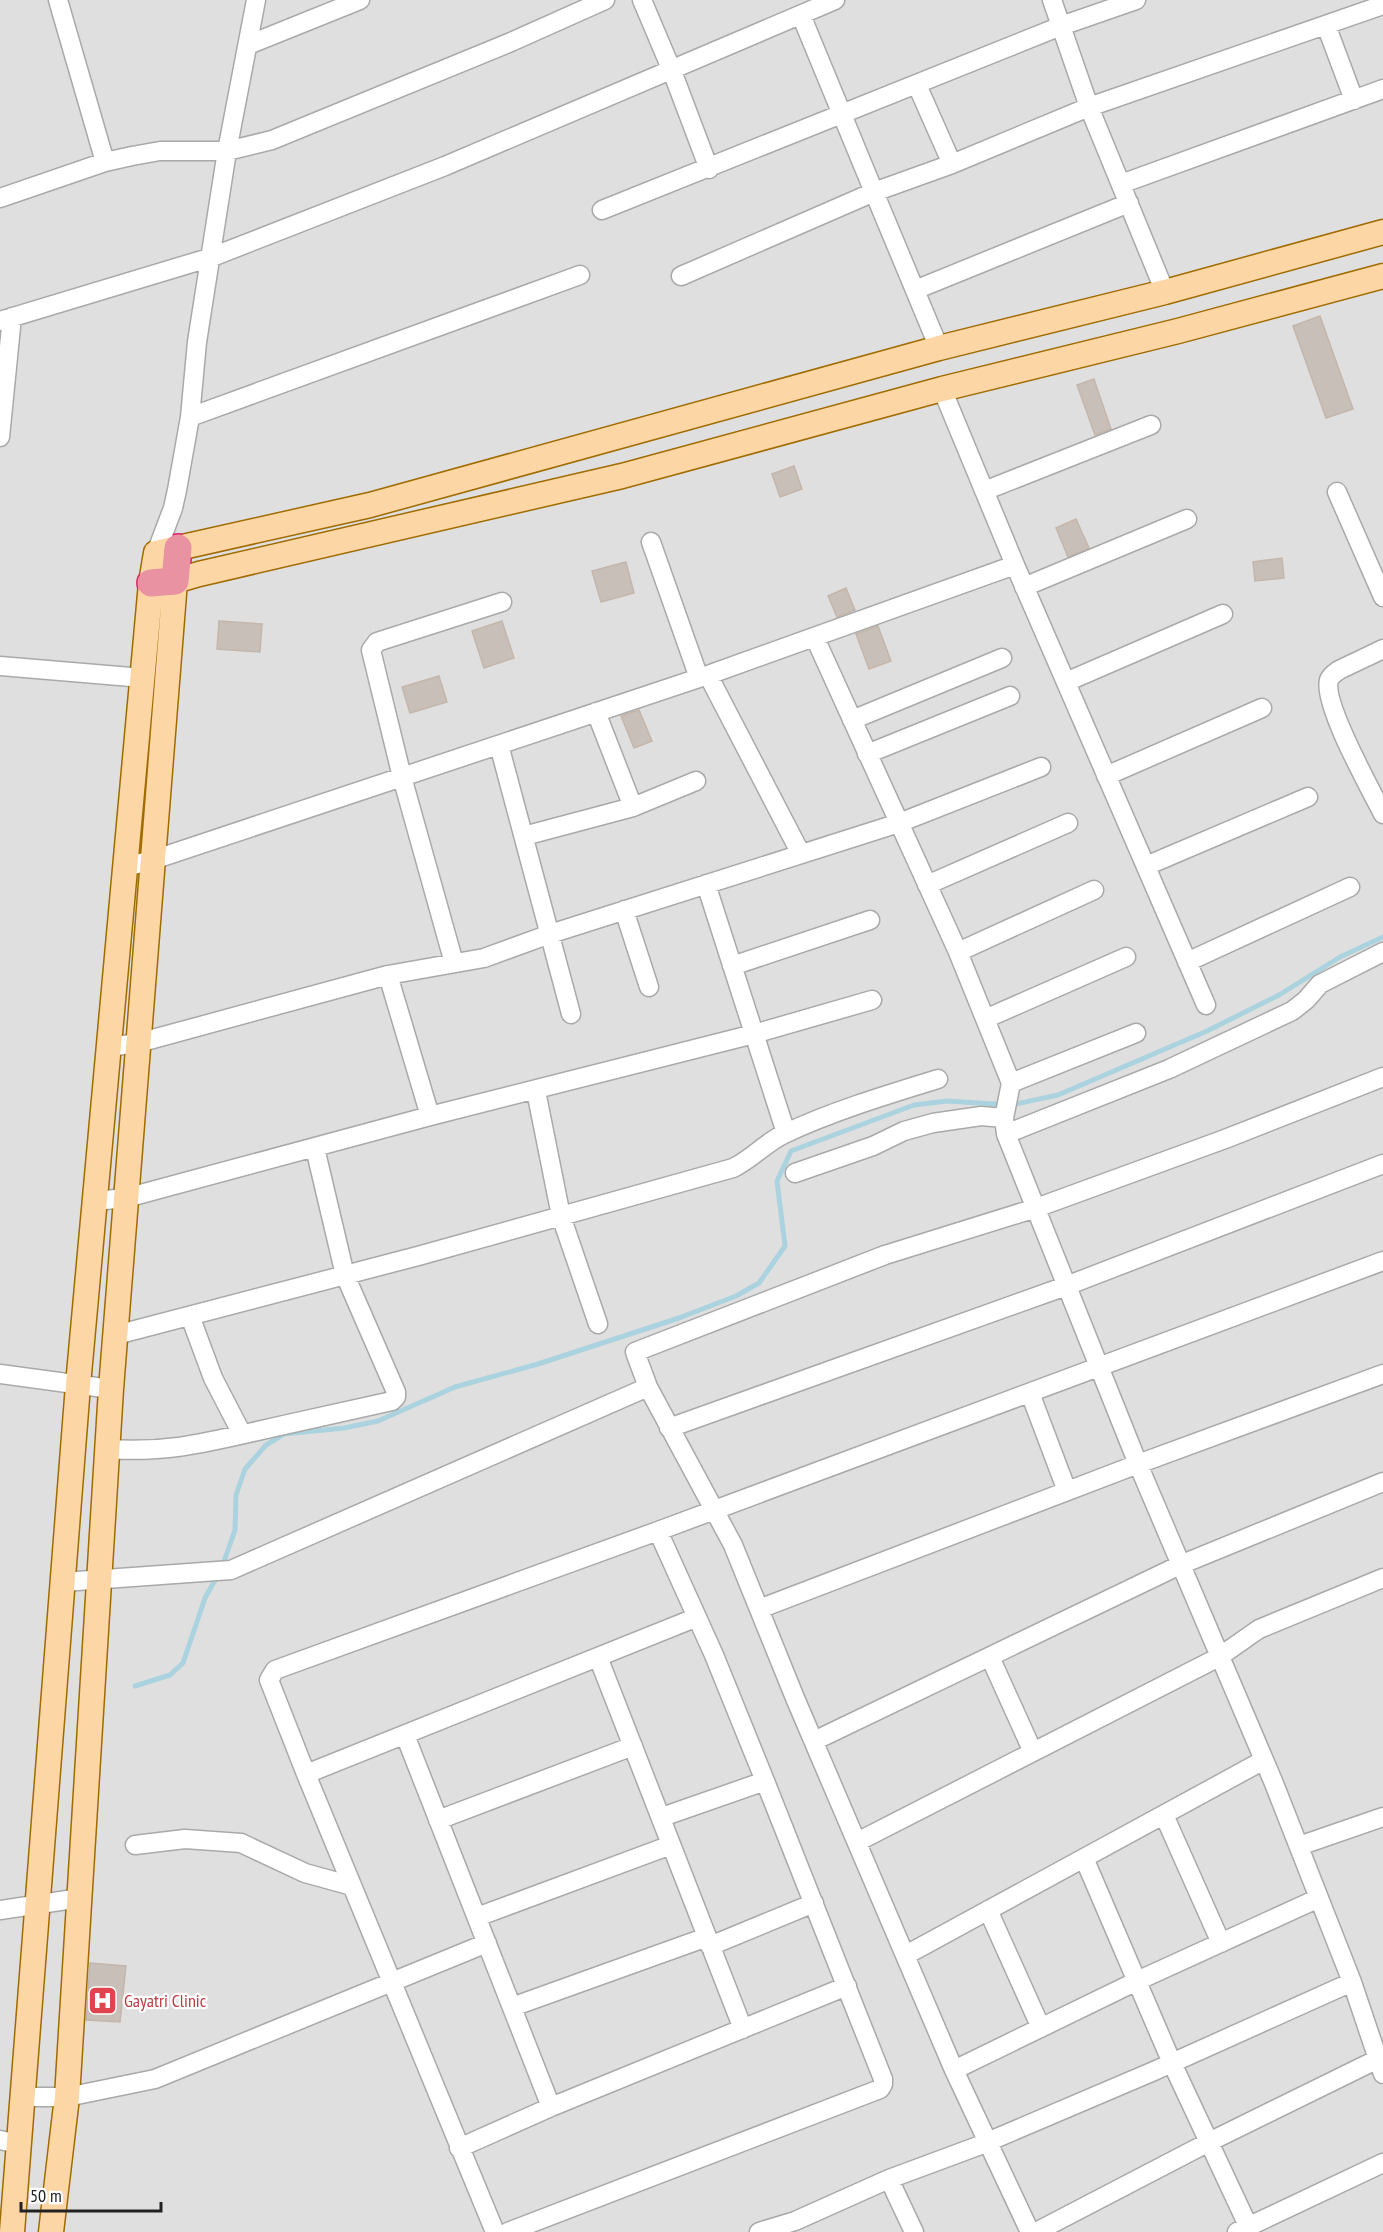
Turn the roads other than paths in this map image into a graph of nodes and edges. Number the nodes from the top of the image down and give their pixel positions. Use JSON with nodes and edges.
{"nodes":[{"id":1,"x":58,"y":0,"type":"edge"},
{"id":2,"x":256,"y":0,"type":"edge"},
{"id":3,"x":360,"y":0,"type":"edge"},
{"id":4,"x":605,"y":0,"type":"edge"},
{"id":5,"x":642,"y":0,"type":"edge"},
{"id":6,"x":835,"y":0,"type":"edge"},
{"id":7,"x":1052,"y":0,"type":"edge"},
{"id":8,"x":1136,"y":0,"type":"edge"},
{"id":9,"x":1383,"y":5,"type":"edge"},
{"id":10,"x":801,"y":15,"type":"junction"},
{"id":11,"x":1326,"y":25,"type":"junction"},
{"id":12,"x":1061,"y":26,"type":"junction"},
{"id":13,"x":248,"y":45,"type":"junction"},
{"id":14,"x":672,"y":71,"type":"junction"},
{"id":15,"x":917,"y":85,"type":"junction"},
{"id":16,"x":1383,"y":89,"type":"edge"},
{"id":17,"x":1354,"y":100,"type":"junction"},
{"id":18,"x":1089,"y":107,"type":"junction"},
{"id":19,"x":842,"y":115,"type":"junction"},
{"id":20,"x":227,"y":151,"type":"junction"},
{"id":21,"x":105,"y":162,"type":"junction"},
{"id":22,"x":952,"y":164,"type":"junction"},
{"id":23,"x":709,"y":169,"type":"junction"},
{"id":24,"x":1121,"y":184,"type":"junction"},
{"id":25,"x":874,"y":192,"type":"junction"},
{"id":26,"x":0,"y":198,"type":"edge"},
{"id":27,"x":1129,"y":203,"type":"junction"},
{"id":28,"x":602,"y":210,"type":"dead end"},
{"id":29,"x":1383,"y":232,"type":"edge"},
{"id":30,"x":212,"y":256,"type":"junction"},
{"id":31,"x":580,"y":275,"type":"dead end"},
{"id":32,"x":681,"y":276,"type":"dead end"},
{"id":33,"x":1383,"y":276,"type":"edge"},
{"id":34,"x":915,"y":290,"type":"junction"},
{"id":35,"x":1165,"y":292,"type":"junction"},
{"id":36,"x":6,"y":319,"type":"edge"},
{"id":37,"x":939,"y":348,"type":"junction"},
{"id":38,"x":942,"y":389,"type":"junction"},
{"id":39,"x":190,"y":417,"type":"junction"},
{"id":40,"x":1150,"y":425,"type":"dead end"},
{"id":41,"x":0,"y":437,"type":"edge"},
{"id":42,"x":984,"y":491,"type":"junction"},
{"id":43,"x":1337,"y":492,"type":"dead end"},
{"id":44,"x":1187,"y":519,"type":"dead end"},
{"id":45,"x":651,"y":542,"type":"dead end"},
{"id":46,"x":167,"y":551,"type":"junction"},
{"id":47,"x":1015,"y":565,"type":"junction"},
{"id":48,"x":163,"y":582,"type":"junction"},
{"id":49,"x":1024,"y":587,"type":"junction"},
{"id":50,"x":1383,"y":597,"type":"edge"},
{"id":51,"x":502,"y":602,"type":"dead end"},
{"id":52,"x":1223,"y":614,"type":"dead end"},
{"id":53,"x":815,"y":638,"type":"junction"},
{"id":54,"x":1383,"y":649,"type":"edge"},
{"id":55,"x":1002,"y":658,"type":"dead end"},
{"id":56,"x":0,"y":666,"type":"edge"},
{"id":57,"x":704,"y":676,"type":"junction"},
{"id":58,"x":143,"y":678,"type":"junction"},
{"id":59,"x":1066,"y":682,"type":"junction"},
{"id":60,"x":1010,"y":696,"type":"dead end"},
{"id":61,"x":1262,"y":708,"type":"dead end"},
{"id":62,"x":596,"y":712,"type":"junction"},
{"id":63,"x":852,"y":720,"type":"junction"},
{"id":64,"x":500,"y":745,"type":"junction"},
{"id":65,"x":867,"y":754,"type":"junction"},
{"id":66,"x":1041,"y":767,"type":"dead end"},
{"id":67,"x":1106,"y":776,"type":"junction"},
{"id":68,"x":402,"y":777,"type":"junction"},
{"id":69,"x":696,"y":781,"type":"dead end"},
{"id":70,"x":1308,"y":797,"type":"dead end"},
{"id":71,"x":633,"y":807,"type":"junction"},
{"id":72,"x":1383,"y":814,"type":"edge"},
{"id":73,"x":898,"y":823,"type":"junction"},
{"id":74,"x":1068,"y":823,"type":"dead end"},
{"id":75,"x":524,"y":836,"type":"junction"},
{"id":76,"x":801,"y":854,"type":"junction"},
{"id":77,"x":153,"y":860,"type":"junction"},
{"id":78,"x":1146,"y":866,"type":"junction"},
{"id":79,"x":125,"y":867,"type":"junction"},
{"id":80,"x":706,"y":884,"type":"junction"},
{"id":81,"x":927,"y":885,"type":"junction"},
{"id":82,"x":1350,"y":887,"type":"dead end"},
{"id":83,"x":1094,"y":890,"type":"dead end"},
{"id":84,"x":624,"y":910,"type":"junction"},
{"id":85,"x":870,"y":920,"type":"dead end"},
{"id":86,"x":550,"y":934,"type":"junction"},
{"id":87,"x":958,"y":952,"type":"junction"},
{"id":88,"x":1383,"y":952,"type":"edge"},
{"id":89,"x":1126,"y":957,"type":"dead end"},
{"id":90,"x":1187,"y":962,"type":"junction"},
{"id":91,"x":454,"y":963,"type":"junction"},
{"id":92,"x":732,"y":966,"type":"junction"},
{"id":93,"x":388,"y":975,"type":"junction"},
{"id":94,"x":649,"y":987,"type":"dead end"},
{"id":95,"x":872,"y":1000,"type":"dead end"},
{"id":96,"x":1206,"y":1005,"type":"dead end"},
{"id":97,"x":572,"y":1014,"type":"dead end"},
{"id":98,"x":985,"y":1019,"type":"junction"},
{"id":99,"x":1136,"y":1033,"type":"dead end"},
{"id":100,"x":754,"y":1034,"type":"junction"},
{"id":101,"x":138,"y":1043,"type":"junction"},
{"id":102,"x":109,"y":1047,"type":"junction"},
{"id":103,"x":1383,"y":1077,"type":"edge"},
{"id":104,"x":938,"y":1079,"type":"dead end"},
{"id":105,"x":536,"y":1091,"type":"junction"},
{"id":106,"x":1007,"y":1108,"type":"junction"},
{"id":107,"x":430,"y":1116,"type":"junction"},
{"id":108,"x":786,"y":1133,"type":"junction"},
{"id":109,"x":315,"y":1149,"type":"junction"},
{"id":110,"x":1383,"y":1164,"type":"edge"},
{"id":111,"x":795,"y":1173,"type":"dead end"},
{"id":112,"x":126,"y":1198,"type":"junction"},
{"id":113,"x":95,"y":1201,"type":"junction"},
{"id":114,"x":1036,"y":1208,"type":"junction"},
{"id":115,"x":561,"y":1216,"type":"junction"},
{"id":116,"x":1383,"y":1261,"type":"edge"},
{"id":117,"x":345,"y":1275,"type":"junction"},
{"id":118,"x":1066,"y":1286,"type":"junction"},
{"id":119,"x":190,"y":1316,"type":"junction"},
{"id":120,"x":598,"y":1324,"type":"dead end"},
{"id":121,"x":116,"y":1335,"type":"junction"},
{"id":122,"x":1099,"y":1368,"type":"junction"},
{"id":123,"x":0,"y":1374,"type":"edge"},
{"id":124,"x":1383,"y":1374,"type":"edge"},
{"id":125,"x":78,"y":1385,"type":"junction"},
{"id":126,"x":648,"y":1387,"type":"junction"},
{"id":127,"x":111,"y":1389,"type":"junction"},
{"id":128,"x":1030,"y":1393,"type":"junction"},
{"id":129,"x":669,"y":1428,"type":"junction"},
{"id":130,"x":242,"y":1434,"type":"junction"},
{"id":131,"x":107,"y":1449,"type":"junction"},
{"id":132,"x":1138,"y":1464,"type":"junction"},
{"id":133,"x":1383,"y":1482,"type":"edge"},
{"id":134,"x":1067,"y":1491,"type":"junction"},
{"id":135,"x":714,"y":1509,"type":"junction"},
{"id":136,"x":658,"y":1531,"type":"junction"},
{"id":137,"x":1180,"y":1565,"type":"junction"},
{"id":138,"x":1383,"y":1578,"type":"edge"},
{"id":139,"x":100,"y":1580,"type":"junction"},
{"id":140,"x":63,"y":1582,"type":"junction"},
{"id":141,"x":759,"y":1609,"type":"junction"},
{"id":142,"x":695,"y":1618,"type":"junction"},
{"id":143,"x":598,"y":1657,"type":"junction"},
{"id":144,"x":990,"y":1657,"type":"junction"},
{"id":145,"x":1219,"y":1657,"type":"junction"},
{"id":146,"x":54,"y":1710,"type":"junction"},
{"id":147,"x":91,"y":1711,"type":"junction"},
{"id":148,"x":405,"y":1734,"type":"junction"},
{"id":149,"x":814,"y":1741,"type":"junction"},
{"id":150,"x":633,"y":1746,"type":"junction"},
{"id":151,"x":1033,"y":1752,"type":"junction"},
{"id":152,"x":1264,"y":1760,"type":"junction"},
{"id":153,"x":306,"y":1774,"type":"junction"},
{"id":154,"x":765,"y":1781,"type":"junction"},
{"id":155,"x":1164,"y":1815,"type":"junction"},
{"id":156,"x":662,"y":1817,"type":"junction"},
{"id":157,"x":1383,"y":1817,"type":"edge"},
{"id":158,"x":438,"y":1820,"type":"junction"},
{"id":159,"x":857,"y":1842,"type":"junction"},
{"id":160,"x":135,"y":1845,"type":"dead end"},
{"id":161,"x":671,"y":1845,"type":"junction"},
{"id":162,"x":1299,"y":1846,"type":"junction"},
{"id":163,"x":1084,"y":1858,"type":"junction"},
{"id":164,"x":352,"y":1886,"type":"junction"},
{"id":165,"x":80,"y":1898,"type":"junction"},
{"id":166,"x":1319,"y":1898,"type":"junction"},
{"id":167,"x":814,"y":1903,"type":"junction"},
{"id":168,"x":39,"y":1905,"type":"junction"},
{"id":169,"x":0,"y":1910,"type":"edge"},
{"id":170,"x":988,"y":1910,"type":"junction"},
{"id":171,"x":477,"y":1917,"type":"junction"},
{"id":172,"x":709,"y":1941,"type":"junction"},
{"id":173,"x":487,"y":1943,"type":"junction"},
{"id":174,"x":1221,"y":1943,"type":"junction"},
{"id":175,"x":906,"y":1955,"type":"junction"},
{"id":176,"x":1137,"y":1981,"type":"junction"},
{"id":177,"x":1352,"y":1982,"type":"junction"},
{"id":178,"x":392,"y":1983,"type":"junction"},
{"id":179,"x":847,"y":1986,"type":"junction"},
{"id":180,"x":512,"y":2007,"type":"junction"},
{"id":181,"x":1041,"y":2028,"type":"junction"},
{"id":182,"x":743,"y":2029,"type":"junction"},
{"id":183,"x":1377,"y":2033,"type":"edge"},
{"id":184,"x":1172,"y":2063,"type":"junction"},
{"id":185,"x":1381,"y":2066,"type":"edge"},
{"id":186,"x":954,"y":2070,"type":"junction"},
{"id":187,"x":23,"y":2097,"type":"junction"},
{"id":188,"x":67,"y":2097,"type":"junction"},
{"id":189,"x":551,"y":2107,"type":"junction"},
{"id":190,"x":10,"y":2142,"type":"edge"},
{"id":191,"x":987,"y":2142,"type":"junction"},
{"id":192,"x":1209,"y":2142,"type":"junction"},
{"id":193,"x":459,"y":2148,"type":"junction"},
{"id":194,"x":1383,"y":2163,"type":"edge"},
{"id":195,"x":889,"y":2180,"type":"junction"},
{"id":196,"x":798,"y":2226,"type":"edge"},
{"id":197,"x":1245,"y":2230,"type":"edge"},
{"id":198,"x":12,"y":2232,"type":"edge"},
{"id":199,"x":51,"y":2232,"type":"edge"},
{"id":200,"x":495,"y":2232,"type":"edge"},
{"id":201,"x":508,"y":2232,"type":"edge"},
{"id":202,"x":759,"y":2232,"type":"edge"},
{"id":203,"x":914,"y":2232,"type":"edge"},
{"id":204,"x":1030,"y":2232,"type":"edge"},
{"id":205,"x":1036,"y":2232,"type":"edge"}],
"edges":[{"from":1,"to":21,"type":"street"},
{"from":2,"to":13,"type":"street"},
{"from":3,"to":13,"type":"street"},
{"from":4,"to":20,"type":"street"},
{"from":5,"to":14,"type":"street"},
{"from":6,"to":10,"type":"street"},
{"from":7,"to":12,"type":"street"},
{"from":8,"to":12,"type":"street"},
{"from":9,"to":11,"type":"street"},
{"from":10,"to":14,"type":"street"},
{"from":10,"to":19,"type":"street"},
{"from":11,"to":17,"type":"street"},
{"from":11,"to":18,"type":"street"},
{"from":12,"to":15,"type":"street"},
{"from":12,"to":18,"type":"street"},
{"from":13,"to":20,"type":"street"},
{"from":14,"to":23,"type":"street"},
{"from":14,"to":30,"type":"street"},
{"from":15,"to":19,"type":"street"},
{"from":15,"to":22,"type":"street"},
{"from":16,"to":17,"type":"street"},
{"from":17,"to":24,"type":"street"},
{"from":18,"to":22,"type":"street"},
{"from":18,"to":24,"type":"street"},
{"from":19,"to":23,"type":"street"},
{"from":19,"to":25,"type":"street"},
{"from":20,"to":21,"type":"street"},
{"from":20,"to":30,"type":"street"},
{"from":21,"to":26,"type":"street"},
{"from":22,"to":25,"type":"street"},
{"from":23,"to":28,"type":"street"},
{"from":24,"to":27,"type":"street"},
{"from":25,"to":32,"type":"street"},
{"from":25,"to":34,"type":"street"},
{"from":27,"to":34,"type":"street"},
{"from":27,"to":35,"type":"street"},
{"from":29,"to":35,"type":"main road"},
{"from":30,"to":36,"type":"street"},
{"from":30,"to":39,"type":"street"},
{"from":31,"to":39,"type":"street"},
{"from":33,"to":38,"type":"main road"},
{"from":34,"to":37,"type":"street"},
{"from":35,"to":37,"type":"main road"},
{"from":36,"to":41,"type":"street"},
{"from":37,"to":46,"type":"main road"},
{"from":38,"to":42,"type":"street"},
{"from":38,"to":48,"type":"main road"},
{"from":39,"to":46,"type":"street"},
{"from":40,"to":42,"type":"street"},
{"from":42,"to":47,"type":"street"},
{"from":43,"to":50,"type":"street"},
{"from":44,"to":49,"type":"street"},
{"from":45,"to":57,"type":"street"},
{"from":46,"to":48,"type":"highway"},
{"from":47,"to":49,"type":"street"},
{"from":47,"to":53,"type":"street"},
{"from":48,"to":58,"type":"main road"},
{"from":48,"to":77,"type":"main road"},
{"from":49,"to":59,"type":"street"},
{"from":51,"to":68,"type":"street"},
{"from":52,"to":59,"type":"street"},
{"from":53,"to":57,"type":"street"},
{"from":53,"to":63,"type":"street"},
{"from":54,"to":72,"type":"street"},
{"from":55,"to":63,"type":"street"},
{"from":56,"to":58,"type":"street"},
{"from":57,"to":62,"type":"street"},
{"from":57,"to":76,"type":"street"},
{"from":58,"to":79,"type":"main road"},
{"from":59,"to":67,"type":"street"},
{"from":60,"to":65,"type":"street"},
{"from":61,"to":67,"type":"street"},
{"from":62,"to":64,"type":"street"},
{"from":62,"to":71,"type":"street"},
{"from":63,"to":65,"type":"street"},
{"from":64,"to":68,"type":"street"},
{"from":64,"to":75,"type":"street"},
{"from":65,"to":73,"type":"street"},
{"from":66,"to":73,"type":"street"},
{"from":67,"to":78,"type":"street"},
{"from":68,"to":77,"type":"street"},
{"from":68,"to":91,"type":"street"},
{"from":69,"to":71,"type":"street"},
{"from":70,"to":78,"type":"street"},
{"from":71,"to":75,"type":"street"},
{"from":73,"to":76,"type":"street"},
{"from":73,"to":81,"type":"street"},
{"from":74,"to":81,"type":"street"},
{"from":75,"to":86,"type":"street"},
{"from":76,"to":80,"type":"street"},
{"from":77,"to":79,"type":"street"},
{"from":77,"to":101,"type":"main road"},
{"from":78,"to":90,"type":"street"},
{"from":79,"to":102,"type":"main road"},
{"from":80,"to":84,"type":"street"},
{"from":80,"to":92,"type":"street"},
{"from":81,"to":87,"type":"street"},
{"from":82,"to":90,"type":"street"},
{"from":83,"to":87,"type":"street"},
{"from":84,"to":86,"type":"street"},
{"from":84,"to":94,"type":"street"},
{"from":85,"to":92,"type":"street"},
{"from":86,"to":91,"type":"street"},
{"from":86,"to":97,"type":"street"},
{"from":87,"to":98,"type":"street"},
{"from":88,"to":106,"type":"street"},
{"from":89,"to":98,"type":"street"},
{"from":90,"to":96,"type":"street"},
{"from":91,"to":93,"type":"street"},
{"from":92,"to":100,"type":"street"},
{"from":93,"to":101,"type":"street"},
{"from":93,"to":107,"type":"street"},
{"from":95,"to":100,"type":"street"},
{"from":98,"to":106,"type":"street"},
{"from":99,"to":106,"type":"street"},
{"from":100,"to":105,"type":"street"},
{"from":100,"to":108,"type":"street"},
{"from":101,"to":102,"type":"street"},
{"from":101,"to":112,"type":"main road"},
{"from":102,"to":113,"type":"main road"},
{"from":103,"to":114,"type":"street"},
{"from":104,"to":108,"type":"street"},
{"from":105,"to":107,"type":"street"},
{"from":105,"to":115,"type":"street"},
{"from":106,"to":111,"type":"street"},
{"from":106,"to":114,"type":"street"},
{"from":107,"to":109,"type":"street"},
{"from":108,"to":115,"type":"street"},
{"from":109,"to":112,"type":"street"},
{"from":109,"to":117,"type":"street"},
{"from":110,"to":118,"type":"street"},
{"from":112,"to":113,"type":"street"},
{"from":112,"to":121,"type":"main road"},
{"from":113,"to":125,"type":"main road"},
{"from":114,"to":118,"type":"street"},
{"from":114,"to":126,"type":"street"},
{"from":115,"to":117,"type":"street"},
{"from":115,"to":120,"type":"street"},
{"from":116,"to":122,"type":"street"},
{"from":117,"to":119,"type":"street"},
{"from":117,"to":130,"type":"street"},
{"from":118,"to":122,"type":"street"},
{"from":118,"to":129,"type":"street"},
{"from":119,"to":121,"type":"street"},
{"from":119,"to":130,"type":"street"},
{"from":121,"to":127,"type":"main road"},
{"from":122,"to":128,"type":"street"},
{"from":122,"to":132,"type":"street"},
{"from":123,"to":125,"type":"street"},
{"from":124,"to":132,"type":"street"},
{"from":125,"to":127,"type":"street"},
{"from":125,"to":140,"type":"main road"},
{"from":126,"to":129,"type":"street"},
{"from":126,"to":139,"type":"street"},
{"from":127,"to":131,"type":"main road"},
{"from":128,"to":134,"type":"street"},
{"from":128,"to":135,"type":"street"},
{"from":129,"to":135,"type":"street"},
{"from":130,"to":131,"type":"street"},
{"from":131,"to":139,"type":"main road"},
{"from":132,"to":134,"type":"street"},
{"from":132,"to":137,"type":"street"},
{"from":133,"to":137,"type":"street"},
{"from":134,"to":141,"type":"street"},
{"from":135,"to":136,"type":"street"},
{"from":135,"to":141,"type":"street"},
{"from":136,"to":142,"type":"street"},
{"from":136,"to":153,"type":"street"},
{"from":137,"to":144,"type":"street"},
{"from":137,"to":145,"type":"street"},
{"from":138,"to":145,"type":"street"},
{"from":139,"to":140,"type":"street"},
{"from":139,"to":147,"type":"main road"},
{"from":140,"to":146,"type":"main road"},
{"from":141,"to":149,"type":"street"},
{"from":142,"to":143,"type":"street"},
{"from":142,"to":154,"type":"street"},
{"from":143,"to":148,"type":"street"},
{"from":143,"to":150,"type":"street"},
{"from":144,"to":149,"type":"street"},
{"from":144,"to":151,"type":"street"},
{"from":145,"to":151,"type":"street"},
{"from":145,"to":152,"type":"street"},
{"from":146,"to":147,"type":"main road"},
{"from":146,"to":168,"type":"main road"},
{"from":147,"to":165,"type":"main road"},
{"from":148,"to":153,"type":"street"},
{"from":148,"to":158,"type":"street"},
{"from":149,"to":159,"type":"street"},
{"from":150,"to":156,"type":"street"},
{"from":150,"to":158,"type":"street"},
{"from":151,"to":159,"type":"street"},
{"from":152,"to":155,"type":"street"},
{"from":152,"to":162,"type":"street"},
{"from":153,"to":164,"type":"street"},
{"from":154,"to":156,"type":"street"},
{"from":154,"to":167,"type":"street"},
{"from":155,"to":163,"type":"street"},
{"from":155,"to":174,"type":"street"},
{"from":156,"to":161,"type":"street"},
{"from":157,"to":162,"type":"street"},
{"from":158,"to":171,"type":"street"},
{"from":159,"to":175,"type":"street"},
{"from":160,"to":164,"type":"street"},
{"from":161,"to":171,"type":"street"},
{"from":161,"to":172,"type":"street"},
{"from":162,"to":166,"type":"street"},
{"from":163,"to":170,"type":"street"},
{"from":163,"to":176,"type":"street"},
{"from":164,"to":178,"type":"street"},
{"from":165,"to":168,"type":"street"},
{"from":165,"to":188,"type":"main road"},
{"from":166,"to":174,"type":"street"},
{"from":166,"to":177,"type":"street"},
{"from":167,"to":172,"type":"street"},
{"from":167,"to":179,"type":"street"},
{"from":168,"to":169,"type":"street"},
{"from":168,"to":187,"type":"main road"},
{"from":170,"to":175,"type":"street"},
{"from":170,"to":181,"type":"street"},
{"from":171,"to":173,"type":"street"},
{"from":172,"to":180,"type":"street"},
{"from":172,"to":182,"type":"street"},
{"from":173,"to":178,"type":"street"},
{"from":173,"to":180,"type":"street"},
{"from":174,"to":176,"type":"street"},
{"from":175,"to":186,"type":"street"},
{"from":176,"to":181,"type":"street"},
{"from":176,"to":184,"type":"street"},
{"from":177,"to":183,"type":"street"},
{"from":177,"to":184,"type":"street"},
{"from":178,"to":188,"type":"street"},
{"from":178,"to":193,"type":"street"},
{"from":179,"to":182,"type":"street"},
{"from":179,"to":201,"type":"street"},
{"from":180,"to":189,"type":"street"},
{"from":181,"to":186,"type":"street"},
{"from":182,"to":189,"type":"street"},
{"from":183,"to":185,"type":"street"},
{"from":184,"to":191,"type":"street"},
{"from":184,"to":192,"type":"street"},
{"from":185,"to":192,"type":"street"},
{"from":186,"to":191,"type":"street"},
{"from":187,"to":188,"type":"street"},
{"from":187,"to":190,"type":"main road"},
{"from":188,"to":199,"type":"main road"},
{"from":189,"to":193,"type":"street"},
{"from":190,"to":198,"type":"main road"},
{"from":191,"to":195,"type":"street"},
{"from":191,"to":204,"type":"street"},
{"from":192,"to":197,"type":"street"},
{"from":192,"to":205,"type":"street"},
{"from":193,"to":200,"type":"street"},
{"from":194,"to":197,"type":"street"},
{"from":195,"to":196,"type":"street"},
{"from":195,"to":203,"type":"street"},
{"from":196,"to":202,"type":"street"}]}
